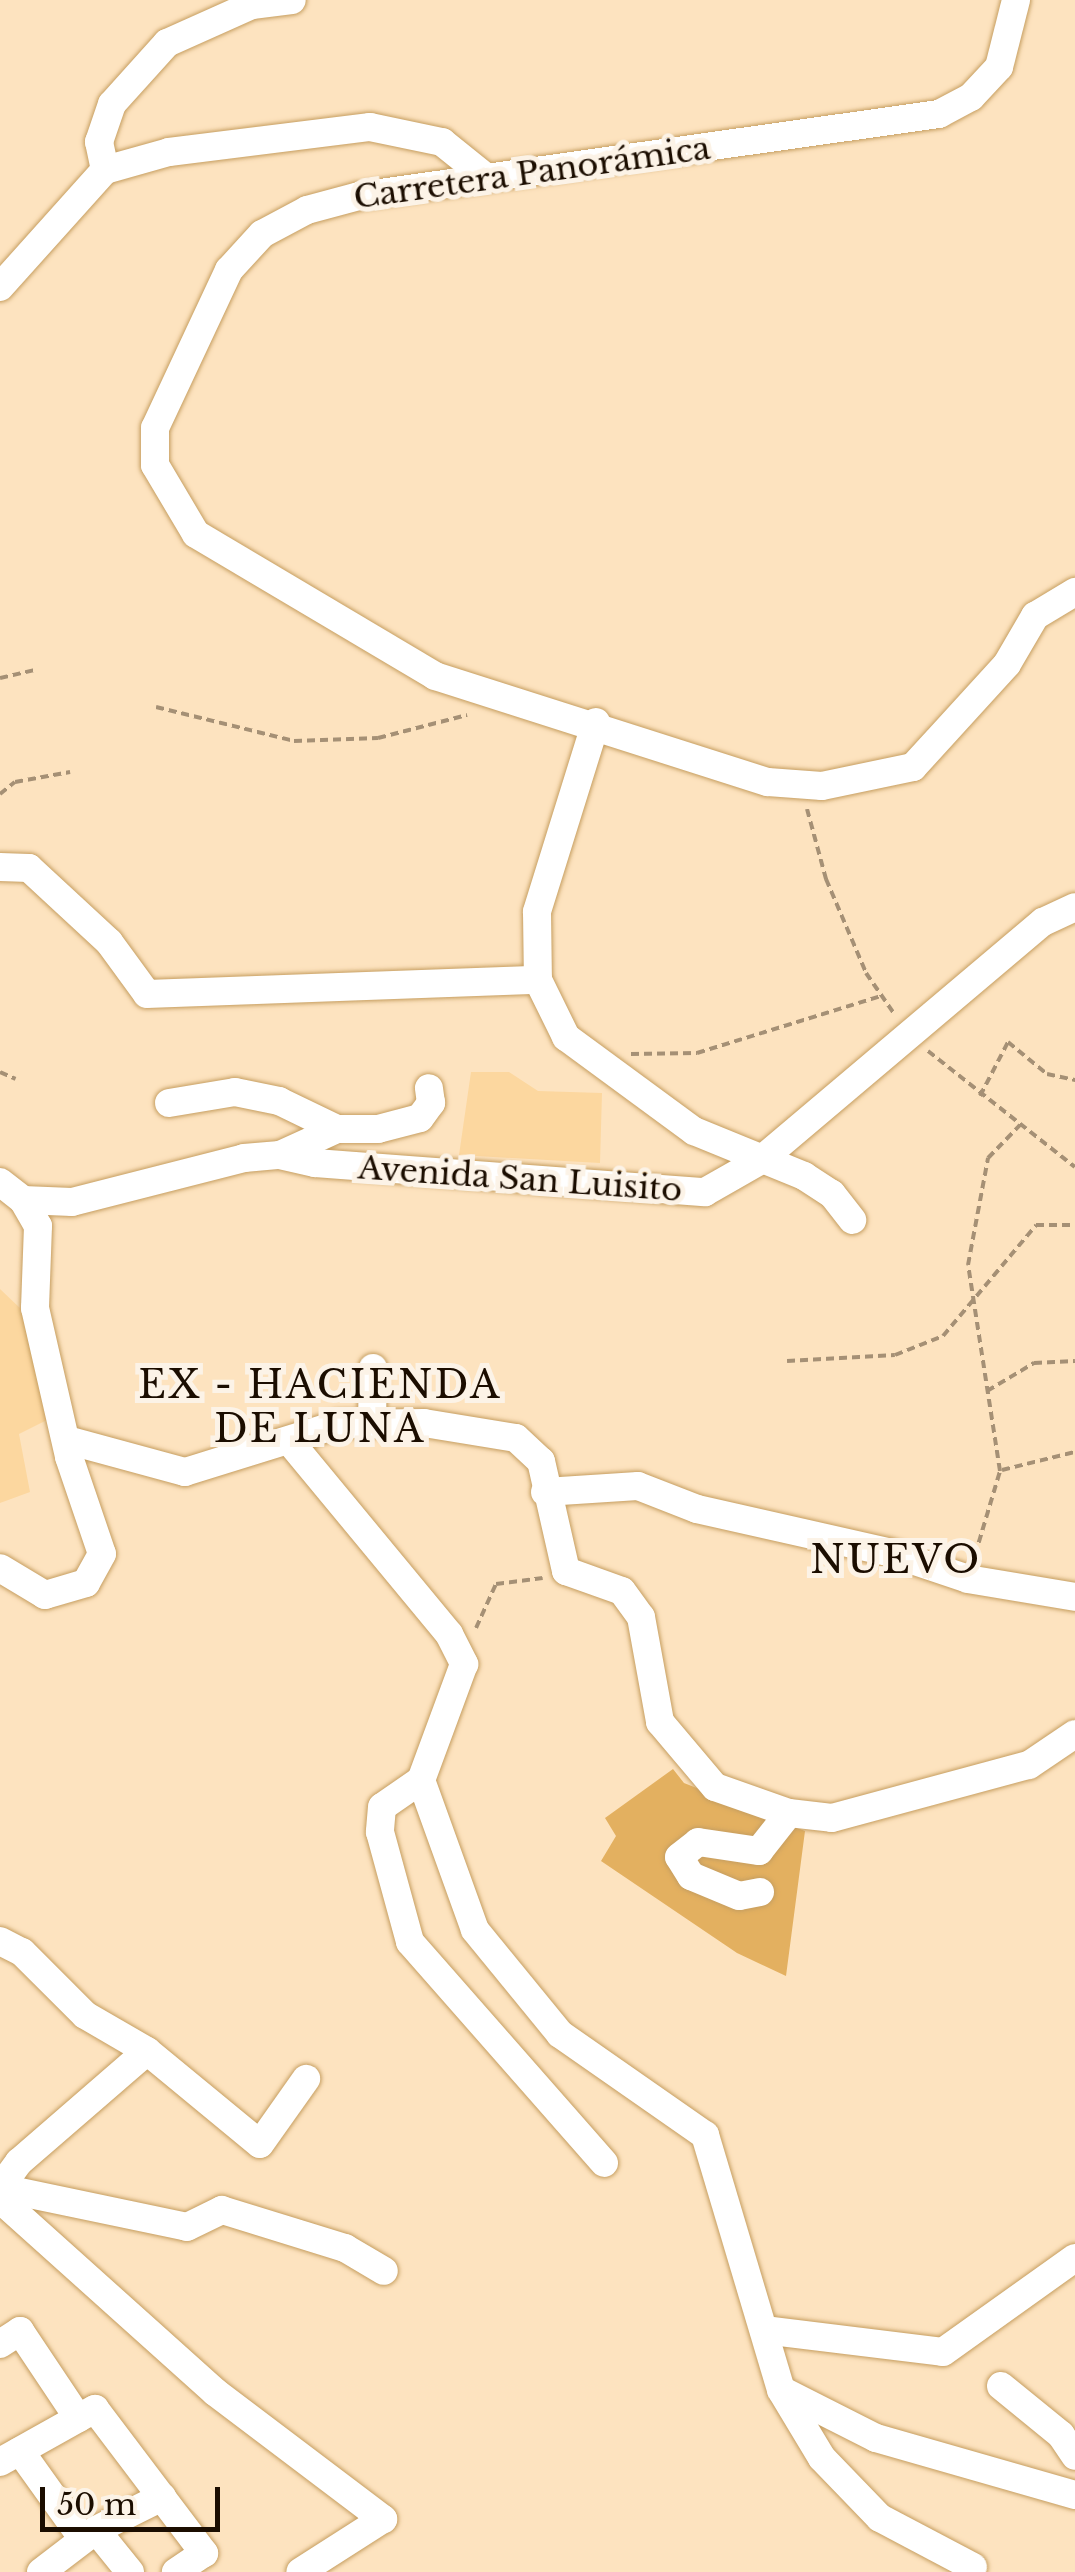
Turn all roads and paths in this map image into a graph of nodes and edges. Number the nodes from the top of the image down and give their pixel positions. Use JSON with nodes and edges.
{"nodes":[{"id":1,"x":292,"y":0,"type":"edge"},
{"id":2,"x":1016,"y":0,"type":"edge"},
{"id":3,"x":105,"y":170,"type":"junction"},
{"id":4,"x":483,"y":175,"type":"junction"},
{"id":5,"x":0,"y":287,"type":"edge"},
{"id":6,"x":1075,"y":592,"type":"edge"},
{"id":7,"x":34,"y":670,"type":"dead end"},
{"id":8,"x":0,"y":678,"type":"edge"},
{"id":9,"x":510,"y":704,"type":"junction"},
{"id":10,"x":156,"y":706,"type":"dead end"},
{"id":11,"x":596,"y":722,"type":"junction"},
{"id":12,"x":70,"y":772,"type":"dead end"},
{"id":13,"x":800,"y":786,"type":"junction"},
{"id":14,"x":0,"y":794,"type":"edge"},
{"id":15,"x":0,"y":867,"type":"edge"},
{"id":16,"x":1075,"y":907,"type":"edge"},
{"id":17,"x":538,"y":980,"type":"junction"},
{"id":18,"x":881,"y":996,"type":"junction"},
{"id":19,"x":910,"y":1035,"type":"junction"},
{"id":20,"x":597,"y":1064,"type":"junction"},
{"id":21,"x":0,"y":1072,"type":"edge"},
{"id":22,"x":16,"y":1078,"type":"dead end"},
{"id":23,"x":1075,"y":1080,"type":"edge"},
{"id":24,"x":429,"y":1088,"type":"dead end"},
{"id":25,"x":980,"y":1096,"type":"junction"},
{"id":26,"x":169,"y":1103,"type":"dead end"},
{"id":27,"x":1020,"y":1126,"type":"junction"},
{"id":28,"x":337,"y":1128,"type":"junction"},
{"id":29,"x":280,"y":1155,"type":"junction"},
{"id":30,"x":761,"y":1160,"type":"junction"},
{"id":31,"x":1075,"y":1167,"type":"edge"},
{"id":32,"x":0,"y":1182,"type":"edge"},
{"id":33,"x":23,"y":1200,"type":"junction"},
{"id":34,"x":852,"y":1220,"type":"dead end"},
{"id":35,"x":1075,"y":1225,"type":"edge"},
{"id":36,"x":972,"y":1300,"type":"junction"},
{"id":37,"x":1075,"y":1361,"type":"edge"},
{"id":38,"x":787,"y":1362,"type":"dead end"},
{"id":39,"x":373,"y":1368,"type":"dead end"},
{"id":40,"x":986,"y":1392,"type":"junction"},
{"id":41,"x":372,"y":1422,"type":"junction"},
{"id":42,"x":67,"y":1440,"type":"junction"},
{"id":43,"x":291,"y":1443,"type":"junction"},
{"id":44,"x":1075,"y":1452,"type":"edge"},
{"id":45,"x":1000,"y":1470,"type":"junction"},
{"id":46,"x":545,"y":1492,"type":"junction"},
{"id":47,"x":0,"y":1568,"type":"edge"},
{"id":48,"x":566,"y":1571,"type":"junction"},
{"id":49,"x":968,"y":1579,"type":"junction"},
{"id":50,"x":1075,"y":1596,"type":"edge"},
{"id":51,"x":464,"y":1664,"type":"junction"},
{"id":52,"x":1075,"y":1734,"type":"edge"},
{"id":53,"x":421,"y":1780,"type":"junction"},
{"id":54,"x":789,"y":1813,"type":"junction"},
{"id":55,"x":760,"y":1892,"type":"dead end"},
{"id":56,"x":0,"y":1942,"type":"edge"},
{"id":57,"x":147,"y":2051,"type":"junction"},
{"id":58,"x":306,"y":2079,"type":"dead end"},
{"id":59,"x":604,"y":2163,"type":"dead end"},
{"id":60,"x":0,"y":2188,"type":"edge"},
{"id":61,"x":0,"y":2199,"type":"edge"},
{"id":62,"x":1075,"y":2258,"type":"edge"},
{"id":63,"x":384,"y":2271,"type":"dead end"},
{"id":64,"x":764,"y":2330,"type":"junction"},
{"id":65,"x":0,"y":2344,"type":"edge"},
{"id":66,"x":1000,"y":2386,"type":"dead end"},
{"id":67,"x":781,"y":2390,"type":"junction"},
{"id":68,"x":87,"y":2413,"type":"junction"},
{"id":69,"x":1075,"y":2456,"type":"edge"},
{"id":70,"x":10,"y":2457,"type":"edge"},
{"id":71,"x":1075,"y":2495,"type":"edge"},
{"id":72,"x":162,"y":2497,"type":"junction"},
{"id":73,"x":90,"y":2534,"type":"junction"},
{"id":74,"x":973,"y":2567,"type":"dead end"},
{"id":75,"x":305,"y":2571,"type":"edge"},
{"id":76,"x":41,"y":2572,"type":"edge"},
{"id":77,"x":130,"y":2572,"type":"edge"},
{"id":78,"x":176,"y":2572,"type":"edge"}],
"edges":[{"from":1,"to":3,"type":"street"},
{"from":2,"to":4,"type":"street","name":"Carretera Panorámica"},
{"from":3,"to":4,"type":"street"},
{"from":3,"to":5,"type":"street"},
{"from":4,"to":9,"type":"street","name":"Carretera Panorámica"},
{"from":6,"to":13,"type":"street","name":"Carretera Panorámica"},
{"from":7,"to":8,"type":"path"},
{"from":9,"to":10,"type":"path"},
{"from":9,"to":11,"type":"street","name":"Carretera Panorámica"},
{"from":11,"to":13,"type":"street","name":"Carretera Panorámica"},
{"from":11,"to":17,"type":"street"},
{"from":12,"to":14,"type":"path"},
{"from":13,"to":18,"type":"path"},
{"from":15,"to":17,"type":"street"},
{"from":16,"to":19,"type":"street","name":"Avenida San Luisito"},
{"from":17,"to":20,"type":"street"},
{"from":18,"to":19,"type":"path"},
{"from":18,"to":20,"type":"path"},
{"from":19,"to":25,"type":"path"},
{"from":19,"to":30,"type":"street","name":"Avenida San Luisito"},
{"from":20,"to":30,"type":"street"},
{"from":21,"to":22,"type":"path"},
{"from":23,"to":25,"type":"path"},
{"from":24,"to":28,"type":"street"},
{"from":25,"to":27,"type":"path"},
{"from":26,"to":28,"type":"street"},
{"from":27,"to":31,"type":"path"},
{"from":27,"to":36,"type":"path"},
{"from":28,"to":29,"type":"street"},
{"from":29,"to":30,"type":"street","name":"Avenida San Luisito"},
{"from":29,"to":33,"type":"street","name":"Avenida San Luisito"},
{"from":30,"to":34,"type":"street"},
{"from":32,"to":33,"type":"street"},
{"from":33,"to":42,"type":"street"},
{"from":35,"to":36,"type":"path"},
{"from":36,"to":38,"type":"path"},
{"from":36,"to":40,"type":"path"},
{"from":37,"to":40,"type":"path"},
{"from":39,"to":41,"type":"street"},
{"from":40,"to":45,"type":"path"},
{"from":41,"to":43,"type":"street"},
{"from":41,"to":46,"type":"street"},
{"from":42,"to":43,"type":"street"},
{"from":42,"to":47,"type":"street"},
{"from":43,"to":51,"type":"street"},
{"from":44,"to":45,"type":"path"},
{"from":45,"to":49,"type":"path"},
{"from":46,"to":48,"type":"street"},
{"from":46,"to":49,"type":"street"},
{"from":48,"to":51,"type":"path"},
{"from":48,"to":54,"type":"street"},
{"from":49,"to":50,"type":"street"},
{"from":51,"to":53,"type":"street"},
{"from":52,"to":54,"type":"street"},
{"from":53,"to":59,"type":"street"},
{"from":53,"to":64,"type":"street"},
{"from":54,"to":55,"type":"street"},
{"from":56,"to":57,"type":"street"},
{"from":57,"to":58,"type":"street"},
{"from":57,"to":60,"type":"street"},
{"from":60,"to":63,"type":"street"},
{"from":61,"to":75,"type":"street"},
{"from":62,"to":64,"type":"street"},
{"from":64,"to":67,"type":"street"},
{"from":65,"to":68,"type":"street"},
{"from":66,"to":69,"type":"street"},
{"from":67,"to":71,"type":"street"},
{"from":67,"to":74,"type":"street"},
{"from":68,"to":70,"type":"street"},
{"from":68,"to":72,"type":"street"},
{"from":70,"to":73,"type":"street"},
{"from":72,"to":73,"type":"street"},
{"from":72,"to":78,"type":"street"},
{"from":73,"to":76,"type":"street"},
{"from":73,"to":77,"type":"street"}]}
